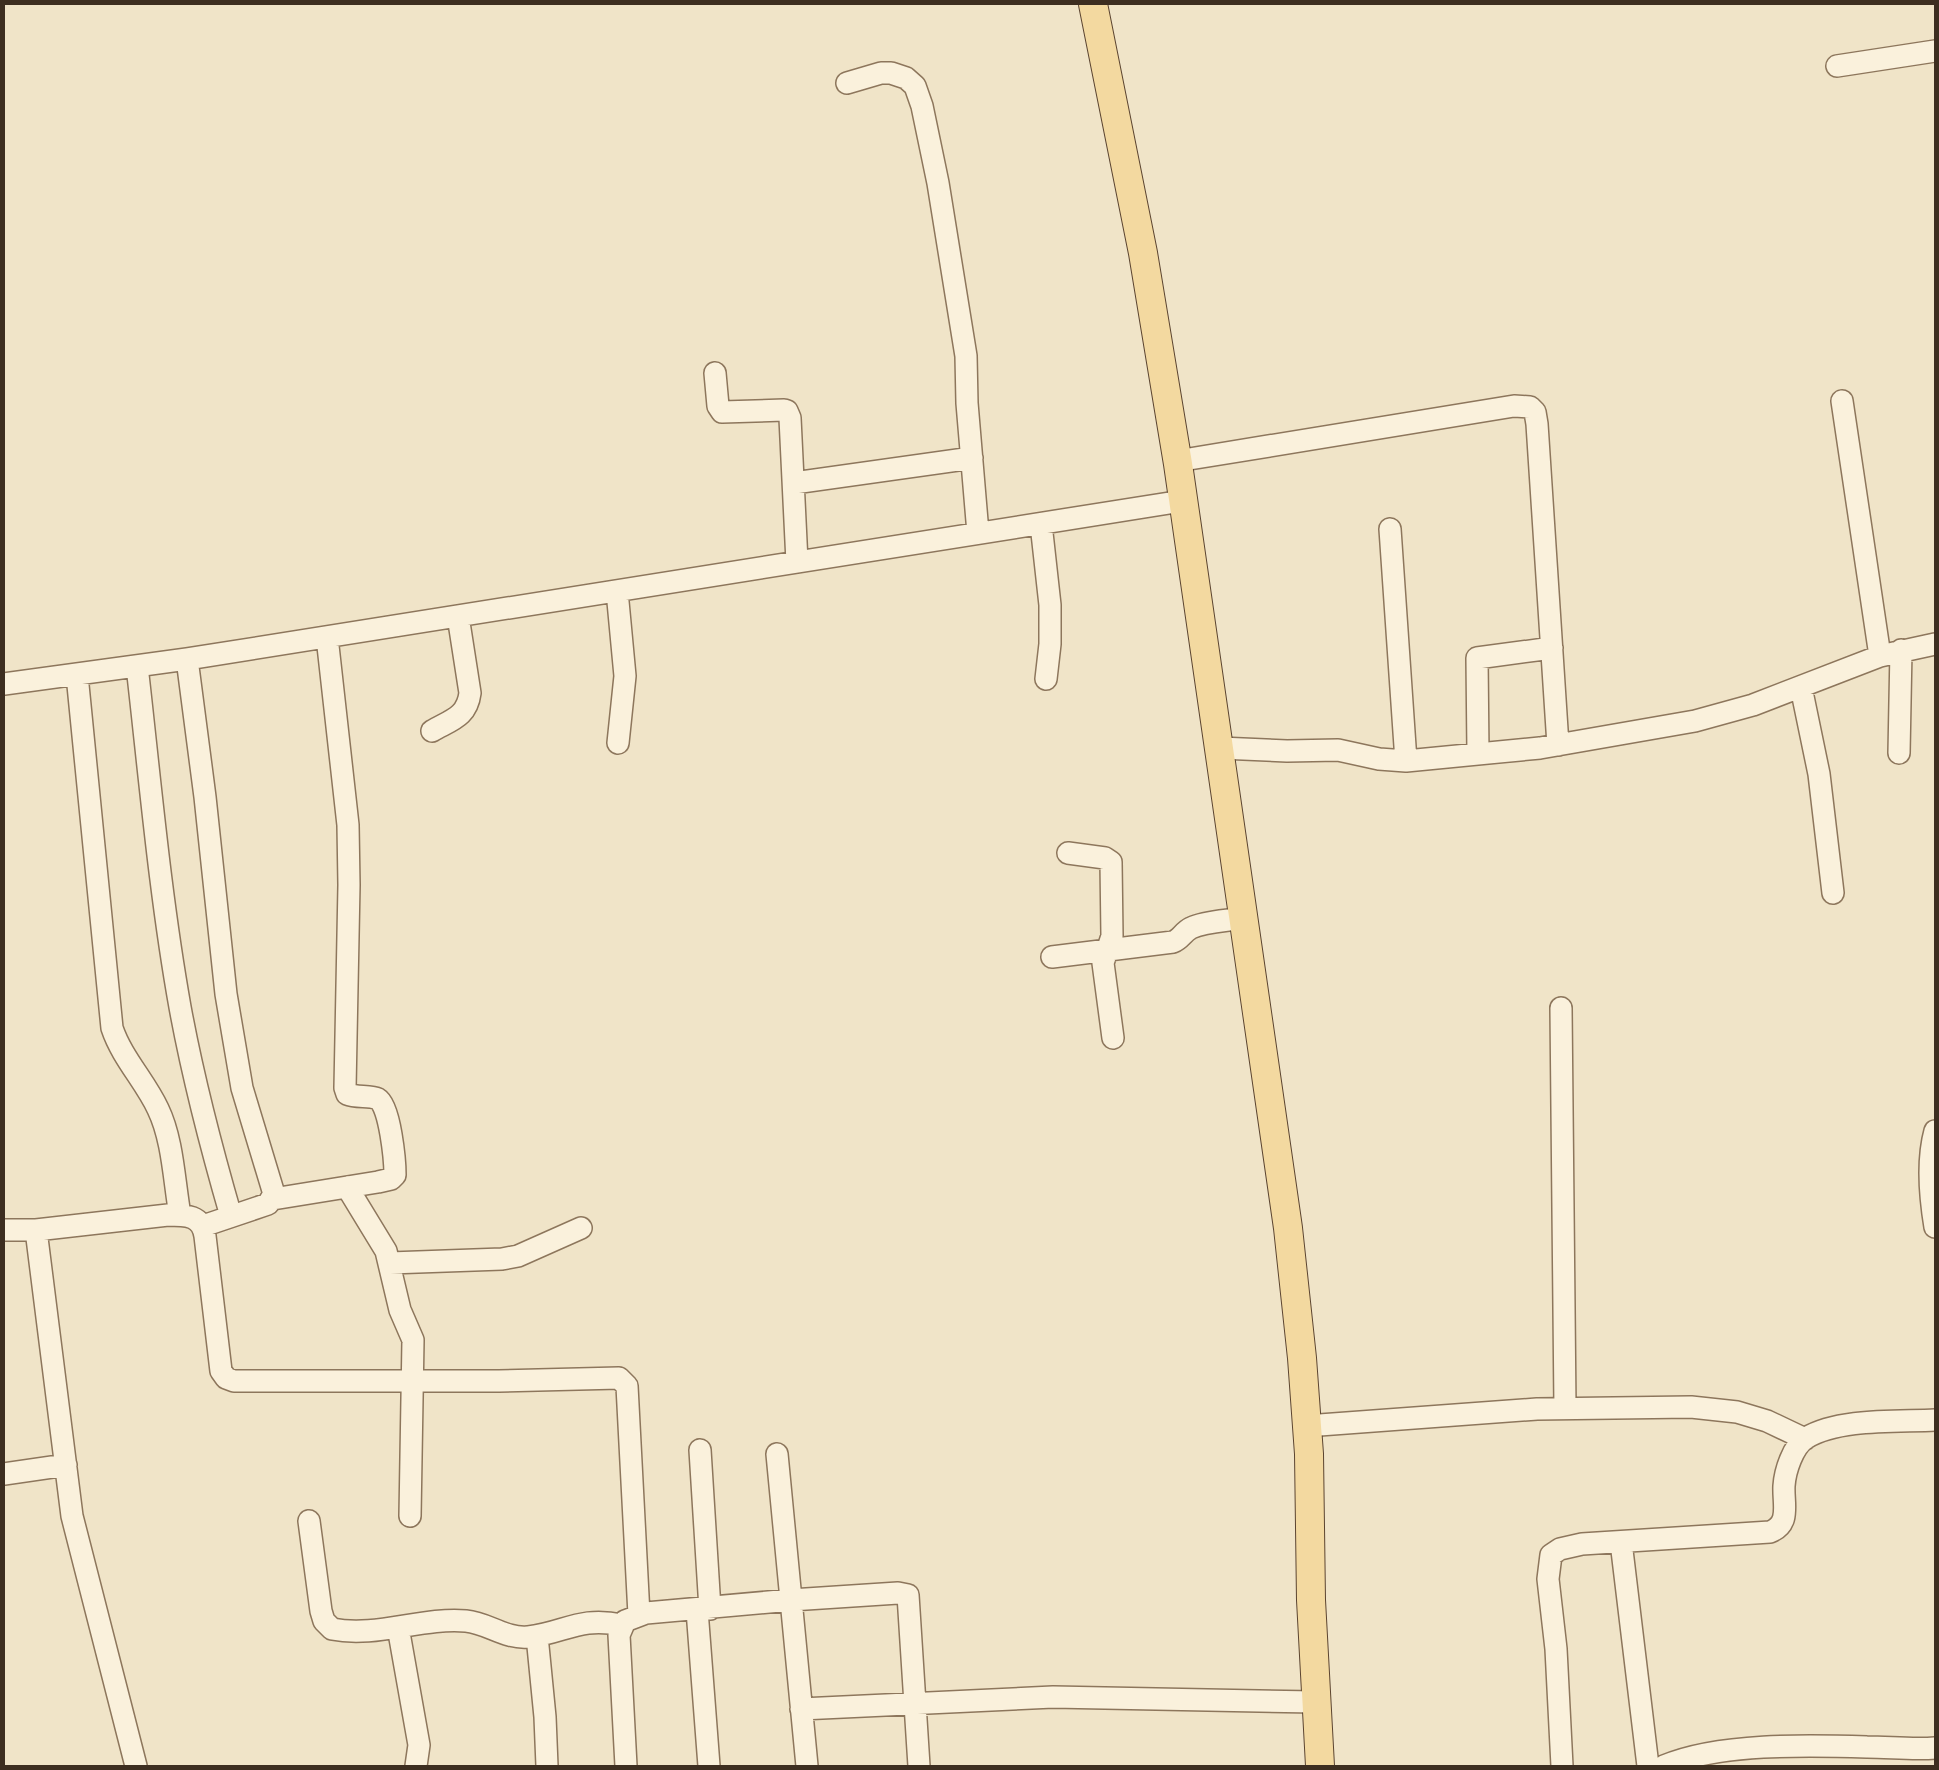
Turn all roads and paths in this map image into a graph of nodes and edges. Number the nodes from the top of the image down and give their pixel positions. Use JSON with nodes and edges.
{"nodes":[{"id":1,"x":1093,"y":4,"type":"edge"},
{"id":2,"x":1935,"y":50,"type":"edge"},
{"id":3,"x":1837,"y":66,"type":"dead end"},
{"id":4,"x":847,"y":83,"type":"dead end"},
{"id":5,"x":715,"y":373,"type":"dead end"},
{"id":6,"x":1842,"y":401,"type":"dead end"},
{"id":7,"x":972,"y":458,"type":"junction"},
{"id":8,"x":1177,"y":461,"type":"junction"},
{"id":9,"x":794,"y":483,"type":"junction"},
{"id":10,"x":1182,"y":501,"type":"junction"},
{"id":11,"x":1041,"y":524,"type":"junction"},
{"id":12,"x":1390,"y":530,"type":"dead end"},
{"id":13,"x":978,"y":533,"type":"junction"},
{"id":14,"x":798,"y":562,"type":"junction"},
{"id":15,"x":617,"y":591,"type":"junction"},
{"id":16,"x":458,"y":616,"type":"junction"},
{"id":17,"x":328,"y":637,"type":"junction"},
{"id":18,"x":1935,"y":644,"type":"edge"},
{"id":19,"x":1552,"y":648,"type":"junction"},
{"id":20,"x":1901,"y":650,"type":"junction"},
{"id":21,"x":1880,"y":656,"type":"junction"},
{"id":22,"x":187,"y":660,"type":"junction"},
{"id":23,"x":137,"y":666,"type":"junction"},
{"id":24,"x":77,"y":675,"type":"junction"},
{"id":25,"x":1046,"y":679,"type":"dead end"},
{"id":26,"x":4,"y":684,"type":"edge"},
{"id":27,"x":1801,"y":687,"type":"junction"},
{"id":28,"x":432,"y":731,"type":"dead end"},
{"id":29,"x":618,"y":743,"type":"dead end"},
{"id":30,"x":1558,"y":745,"type":"junction"},
{"id":31,"x":1220,"y":748,"type":"junction"},
{"id":32,"x":1899,"y":753,"type":"dead end"},
{"id":33,"x":1478,"y":754,"type":"junction"},
{"id":34,"x":1406,"y":761,"type":"junction"},
{"id":35,"x":1068,"y":853,"type":"dead end"},
{"id":36,"x":1833,"y":893,"type":"dead end"},
{"id":37,"x":1243,"y":918,"type":"junction"},
{"id":38,"x":1107,"y":952,"type":"junction"},
{"id":39,"x":1052,"y":957,"type":"dead end"},
{"id":40,"x":1561,"y":1008,"type":"dead end"},
{"id":41,"x":1113,"y":1038,"type":"dead end"},
{"id":42,"x":1935,"y":1131,"type":"edge"},
{"id":43,"x":346,"y":1187,"type":"junction"},
{"id":44,"x":273,"y":1199,"type":"junction"},
{"id":45,"x":180,"y":1215,"type":"junction"},
{"id":46,"x":231,"y":1216,"type":"junction"},
{"id":47,"x":203,"y":1226,"type":"junction"},
{"id":48,"x":1935,"y":1227,"type":"edge"},
{"id":49,"x":580,"y":1228,"type":"dead end"},
{"id":50,"x":4,"y":1230,"type":"edge"},
{"id":51,"x":36,"y":1230,"type":"junction"},
{"id":52,"x":390,"y":1264,"type":"junction"},
{"id":53,"x":412,"y":1382,"type":"junction"},
{"id":54,"x":1565,"y":1408,"type":"junction"},
{"id":55,"x":1935,"y":1420,"type":"edge"},
{"id":56,"x":1306,"y":1426,"type":"junction"},
{"id":57,"x":1804,"y":1439,"type":"junction"},
{"id":58,"x":700,"y":1450,"type":"dead end"},
{"id":59,"x":777,"y":1454,"type":"dead end"},
{"id":60,"x":66,"y":1465,"type":"junction"},
{"id":61,"x":4,"y":1474,"type":"edge"},
{"id":62,"x":410,"y":1516,"type":"dead end"},
{"id":63,"x":309,"y":1521,"type":"dead end"},
{"id":64,"x":1621,"y":1542,"type":"junction"},
{"id":65,"x":791,"y":1600,"type":"junction"},
{"id":66,"x":703,"y":1609,"type":"junction"},
{"id":67,"x":631,"y":1620,"type":"junction"},
{"id":68,"x":398,"y":1627,"type":"junction"},
{"id":69,"x":537,"y":1636,"type":"junction"},
{"id":70,"x":916,"y":1702,"type":"junction"},
{"id":71,"x":1315,"y":1702,"type":"junction"},
{"id":72,"x":801,"y":1709,"type":"junction"},
{"id":73,"x":1935,"y":1748,"type":"edge"},
{"id":74,"x":1738,"y":1758,"type":"edge"},
{"id":75,"x":136,"y":1766,"type":"edge"},
{"id":76,"x":416,"y":1766,"type":"edge"},
{"id":77,"x":547,"y":1766,"type":"edge"},
{"id":78,"x":626,"y":1766,"type":"edge"},
{"id":79,"x":708,"y":1766,"type":"edge"},
{"id":80,"x":807,"y":1766,"type":"edge"},
{"id":81,"x":919,"y":1766,"type":"edge"},
{"id":82,"x":1320,"y":1766,"type":"edge"},
{"id":83,"x":1562,"y":1766,"type":"edge"},
{"id":84,"x":1648,"y":1766,"type":"edge"},
{"id":85,"x":1664,"y":1766,"type":"edge"}],
"edges":[{"from":1,"to":8,"type":"main road"},
{"from":2,"to":3,"type":"street"},
{"from":4,"to":7,"type":"street"},
{"from":5,"to":9,"type":"street"},
{"from":6,"to":21,"type":"street"},
{"from":7,"to":9,"type":"street"},
{"from":7,"to":13,"type":"street"},
{"from":8,"to":10,"type":"main road"},
{"from":8,"to":19,"type":"street"},
{"from":9,"to":14,"type":"street"},
{"from":10,"to":11,"type":"street"},
{"from":10,"to":31,"type":"main road"},
{"from":11,"to":13,"type":"street"},
{"from":11,"to":25,"type":"street"},
{"from":12,"to":34,"type":"street"},
{"from":13,"to":14,"type":"street"},
{"from":14,"to":15,"type":"street"},
{"from":15,"to":16,"type":"street"},
{"from":15,"to":29,"type":"street"},
{"from":16,"to":17,"type":"street"},
{"from":16,"to":28,"type":"street"},
{"from":17,"to":22,"type":"street"},
{"from":17,"to":43,"type":"street"},
{"from":18,"to":20,"type":"street"},
{"from":19,"to":30,"type":"street"},
{"from":19,"to":33,"type":"street"},
{"from":20,"to":21,"type":"street"},
{"from":20,"to":32,"type":"street"},
{"from":21,"to":27,"type":"street"},
{"from":22,"to":23,"type":"street"},
{"from":22,"to":44,"type":"street"},
{"from":23,"to":24,"type":"street"},
{"from":23,"to":46,"type":"street"},
{"from":24,"to":26,"type":"street"},
{"from":24,"to":45,"type":"street"},
{"from":27,"to":30,"type":"street"},
{"from":27,"to":36,"type":"street"},
{"from":30,"to":33,"type":"street"},
{"from":31,"to":34,"type":"street"},
{"from":31,"to":37,"type":"main road"},
{"from":33,"to":34,"type":"street"},
{"from":35,"to":38,"type":"street"},
{"from":37,"to":38,"type":"street"},
{"from":37,"to":56,"type":"main road"},
{"from":38,"to":39,"type":"street"},
{"from":38,"to":41,"type":"street"},
{"from":40,"to":54,"type":"street"},
{"from":42,"to":48,"type":"street"},
{"from":43,"to":44,"type":"street"},
{"from":43,"to":52,"type":"street"},
{"from":44,"to":46,"type":"street"},
{"from":45,"to":47,"type":"street"},
{"from":45,"to":51,"type":"street"},
{"from":46,"to":47,"type":"street"},
{"from":47,"to":53,"type":"street"},
{"from":49,"to":52,"type":"street"},
{"from":50,"to":51,"type":"street"},
{"from":51,"to":60,"type":"street"},
{"from":52,"to":53,"type":"street"},
{"from":53,"to":62,"type":"street"},
{"from":53,"to":67,"type":"street"},
{"from":54,"to":56,"type":"street"},
{"from":54,"to":57,"type":"street"},
{"from":55,"to":57,"type":"street"},
{"from":56,"to":71,"type":"main road"},
{"from":57,"to":64,"type":"street"},
{"from":58,"to":66,"type":"street"},
{"from":59,"to":65,"type":"street"},
{"from":60,"to":61,"type":"street"},
{"from":60,"to":75,"type":"street"},
{"from":63,"to":68,"type":"street"},
{"from":64,"to":83,"type":"street"},
{"from":64,"to":84,"type":"street"},
{"from":65,"to":66,"type":"street"},
{"from":65,"to":70,"type":"street"},
{"from":65,"to":72,"type":"street"},
{"from":66,"to":67,"type":"street"},
{"from":66,"to":79,"type":"street"},
{"from":67,"to":69,"type":"street"},
{"from":67,"to":78,"type":"street"},
{"from":68,"to":69,"type":"street"},
{"from":68,"to":76,"type":"street"},
{"from":69,"to":77,"type":"street"},
{"from":70,"to":71,"type":"street"},
{"from":70,"to":72,"type":"street"},
{"from":70,"to":81,"type":"street"},
{"from":71,"to":82,"type":"main road"},
{"from":72,"to":80,"type":"street"},
{"from":73,"to":74,"type":"street"},
{"from":74,"to":85,"type":"street"}]}
